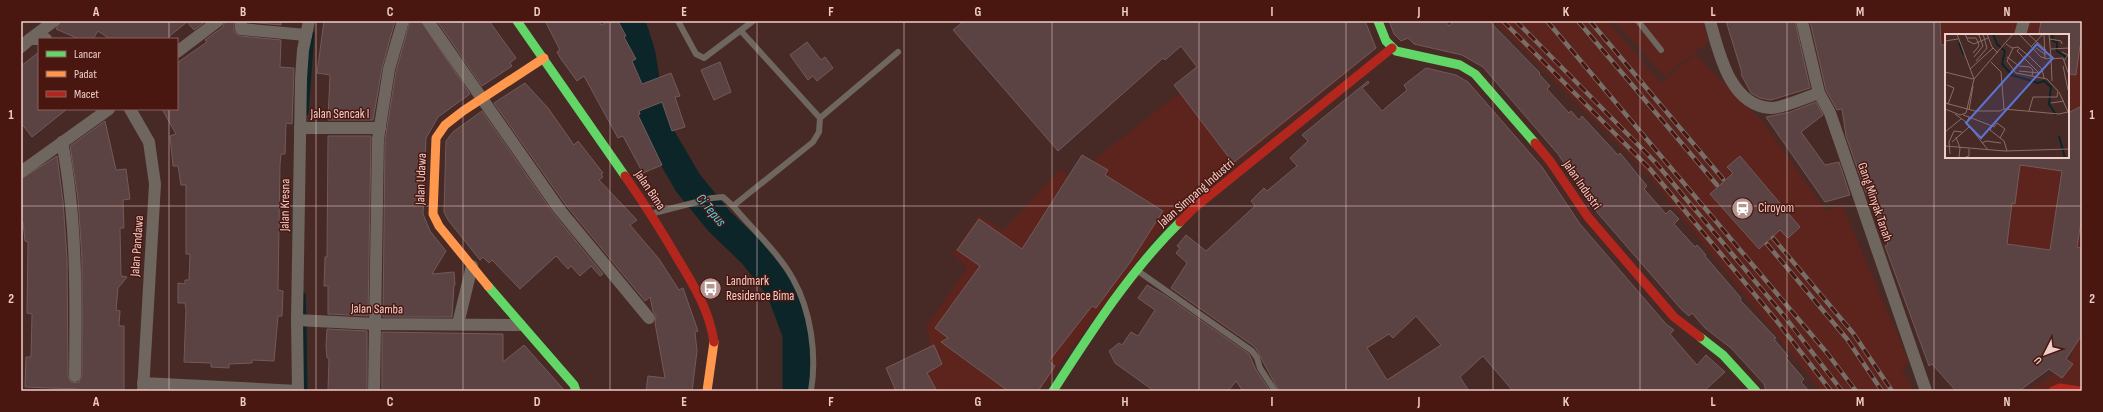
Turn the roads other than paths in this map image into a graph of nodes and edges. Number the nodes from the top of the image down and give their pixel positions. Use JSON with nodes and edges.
{"nodes":[{"id":1,"x":54,"y":21,"type":"edge"},
{"id":2,"x":218,"y":21,"type":"edge"},
{"id":3,"x":241,"y":21,"type":"edge"},
{"id":4,"x":309,"y":21,"type":"edge"},
{"id":5,"x":403,"y":21,"type":"edge"},
{"id":6,"x":428,"y":21,"type":"edge"},
{"id":7,"x":517,"y":21,"type":"edge"},
{"id":8,"x":678,"y":21,"type":"edge"},
{"id":9,"x":753,"y":21,"type":"edge"},
{"id":10,"x":1378,"y":21,"type":"edge"},
{"id":11,"x":1638,"y":21,"type":"edge"},
{"id":12,"x":1710,"y":21,"type":"edge"},
{"id":13,"x":1802,"y":21,"type":"edge"},
{"id":14,"x":2024,"y":21,"type":"edge"},
{"id":15,"x":741,"y":31,"type":"junction"},
{"id":16,"x":2020,"y":34,"type":"edge"},
{"id":17,"x":306,"y":35,"type":"junction"},
{"id":18,"x":38,"y":41,"type":"edge"},
{"id":19,"x":26,"y":43,"type":"edge"},
{"id":20,"x":1392,"y":48,"type":"junction"},
{"id":21,"x":1661,"y":50,"type":"dead end"},
{"id":22,"x":178,"y":51,"type":"edge"},
{"id":23,"x":898,"y":52,"type":"dead end"},
{"id":24,"x":544,"y":58,"type":"junction"},
{"id":25,"x":1818,"y":93,"type":"junction"},
{"id":26,"x":482,"y":100,"type":"junction"},
{"id":27,"x":108,"y":110,"type":"edge"},
{"id":28,"x":131,"y":110,"type":"edge"},
{"id":29,"x":820,"y":118,"type":"junction"},
{"id":30,"x":300,"y":128,"type":"junction"},
{"id":31,"x":380,"y":128,"type":"junction"},
{"id":32,"x":62,"y":142,"type":"junction"},
{"id":33,"x":21,"y":172,"type":"edge"},
{"id":34,"x":733,"y":206,"type":"junction"},
{"id":35,"x":651,"y":214,"type":"junction"},
{"id":36,"x":472,"y":266,"type":"junction"},
{"id":37,"x":1137,"y":270,"type":"junction"},
{"id":38,"x":649,"y":318,"type":"dead end"},
{"id":39,"x":297,"y":320,"type":"junction"},
{"id":40,"x":375,"y":324,"type":"junction"},
{"id":41,"x":458,"y":324,"type":"junction"},
{"id":42,"x":520,"y":325,"type":"junction"},
{"id":43,"x":75,"y":376,"type":"dead end"},
{"id":44,"x":143,"y":387,"type":"edge"},
{"id":45,"x":298,"y":391,"type":"edge"},
{"id":46,"x":374,"y":391,"type":"edge"},
{"id":47,"x":576,"y":391,"type":"edge"},
{"id":48,"x":707,"y":391,"type":"edge"},
{"id":49,"x":811,"y":391,"type":"edge"},
{"id":50,"x":1053,"y":391,"type":"edge"},
{"id":51,"x":1275,"y":391,"type":"edge"},
{"id":52,"x":1756,"y":391,"type":"edge"},
{"id":53,"x":1926,"y":391,"type":"edge"},
{"id":54,"x":2053,"y":391,"type":"edge"},
{"id":55,"x":2080,"y":391,"type":"edge"}],
"edges":[{"from":1,"to":19,"type":"street"},
{"from":2,"to":22,"type":"street"},
{"from":3,"to":17,"type":"street"},
{"from":4,"to":17,"type":"street","name":"Jalan Kresna"},
{"from":5,"to":31,"type":"street"},
{"from":6,"to":26,"type":"street"},
{"from":7,"to":24,"type":"street","name":"Jalan Bima"},
{"from":8,"to":15,"type":"lane"},
{"from":9,"to":15,"type":"lane"},
{"from":10,"to":20,"type":"street"},
{"from":11,"to":21,"type":"lane"},
{"from":12,"to":25,"type":"street"},
{"from":13,"to":25,"type":"street","name":"Gang Minyak Tanah"},
{"from":14,"to":16,"type":"street"},
{"from":15,"to":29,"type":"lane"},
{"from":17,"to":30,"type":"street","name":"Jalan Kresna"},
{"from":18,"to":19,"type":"street"},
{"from":20,"to":37,"type":"street","name":"Jalan Simpang Industri"},
{"from":20,"to":52,"type":"street","name":"Jalan Industri"},
{"from":23,"to":29,"type":"lane"},
{"from":24,"to":26,"type":"street","name":"Jalan Udawa"},
{"from":24,"to":35,"type":"street","name":"Jalan Bima"},
{"from":25,"to":53,"type":"street","name":"Gang Minyak Tanah"},
{"from":26,"to":36,"type":"street","name":"Jalan Udawa"},
{"from":26,"to":38,"type":"street"},
{"from":27,"to":32,"type":"street"},
{"from":28,"to":44,"type":"street","name":"Jalan Pandawa"},
{"from":29,"to":34,"type":"lane"},
{"from":30,"to":31,"type":"street","name":"Jalan Sencak I"},
{"from":30,"to":39,"type":"street","name":"Jalan Kresna"},
{"from":31,"to":40,"type":"street"},
{"from":32,"to":33,"type":"street"},
{"from":32,"to":43,"type":"street"},
{"from":34,"to":35,"type":"lane"},
{"from":34,"to":49,"type":"lane"},
{"from":35,"to":48,"type":"street","name":"Jalan Bima"},
{"from":36,"to":41,"type":"street"},
{"from":36,"to":42,"type":"street","name":"Jalan Udawa"},
{"from":37,"to":50,"type":"street","name":"Jalan Simpang Industri"},
{"from":37,"to":51,"type":"lane"},
{"from":39,"to":40,"type":"street","name":"Jalan Samba"},
{"from":39,"to":45,"type":"street","name":"Jalan Kresna"},
{"from":40,"to":41,"type":"street","name":"Jalan Samba"},
{"from":40,"to":46,"type":"street"},
{"from":41,"to":42,"type":"street","name":"Jalan Samba"},
{"from":42,"to":47,"type":"street","name":"Jalan Udawa"},
{"from":44,"to":45,"type":"street"},
{"from":54,"to":55,"type":"street"}]}
